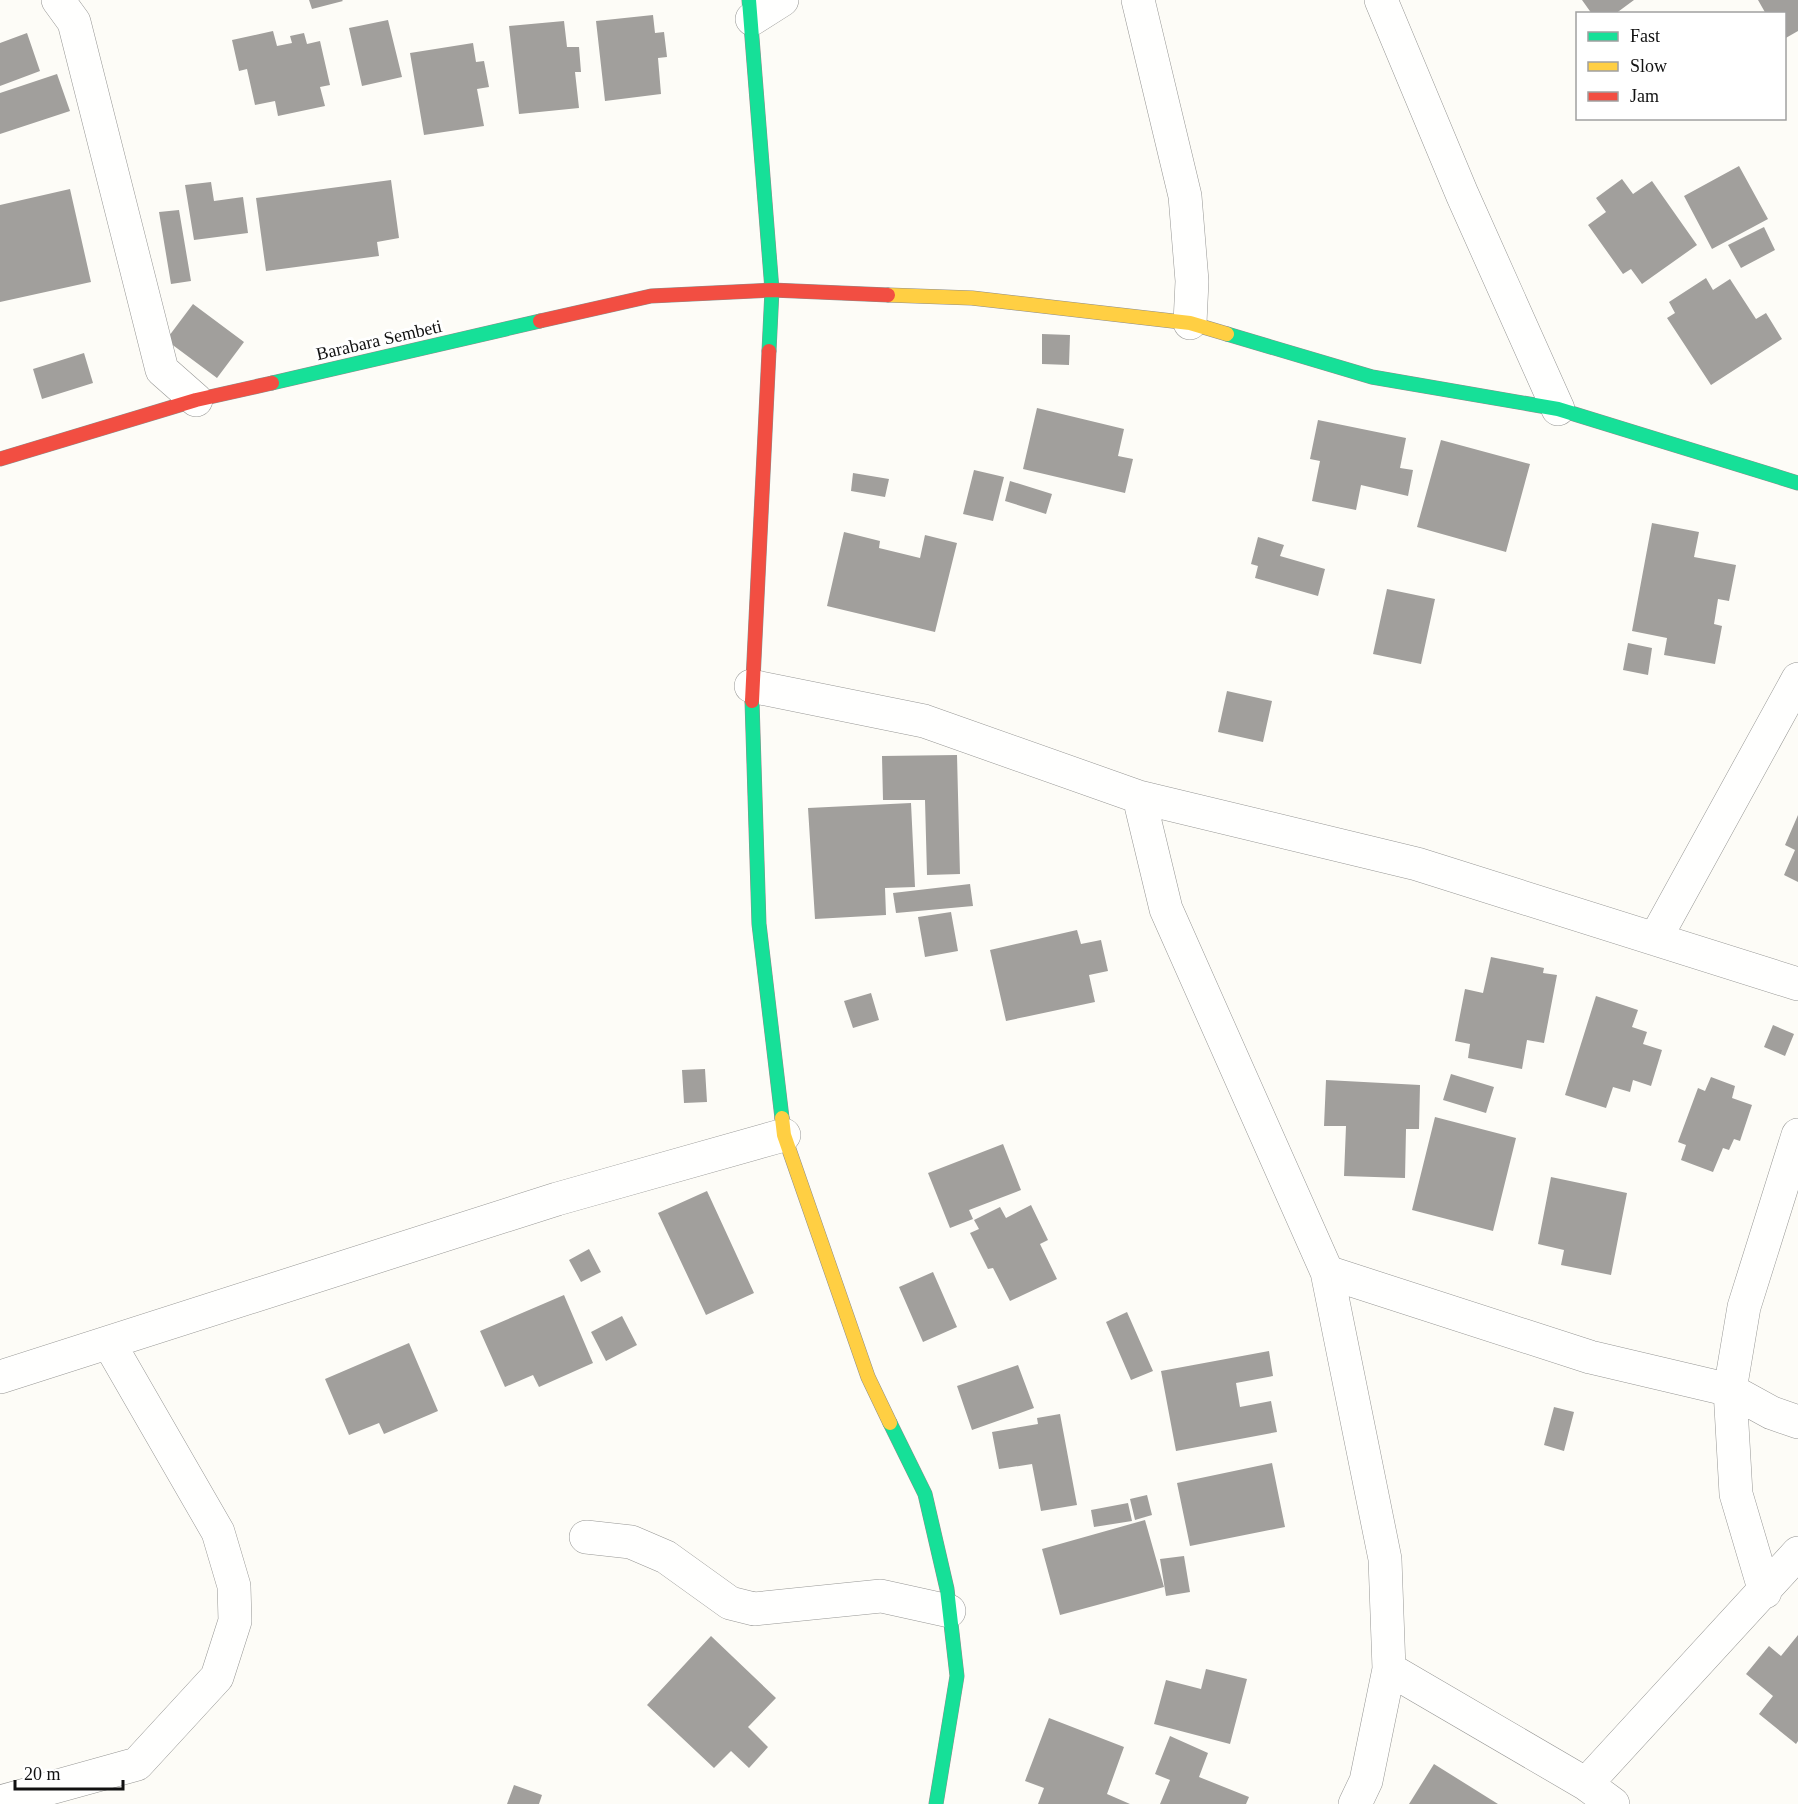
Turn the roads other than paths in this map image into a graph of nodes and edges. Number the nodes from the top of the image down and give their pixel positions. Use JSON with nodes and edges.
{"nodes":[{"id":1,"x":58,"y":0,"type":"edge"},
{"id":2,"x":782,"y":0,"type":"edge"},
{"id":3,"x":1138,"y":0,"type":"edge"},
{"id":4,"x":1381,"y":0,"type":"edge"},
{"id":5,"x":750,"y":9,"type":"edge"},
{"id":6,"x":772,"y":290,"type":"junction"},
{"id":7,"x":1190,"y":323,"type":"junction"},
{"id":8,"x":196,"y":400,"type":"junction"},
{"id":9,"x":1558,"y":409,"type":"junction"},
{"id":10,"x":0,"y":459,"type":"edge"},
{"id":11,"x":1798,"y":483,"type":"edge"},
{"id":12,"x":1798,"y":679,"type":"edge"},
{"id":13,"x":750,"y":686,"type":"junction"},
{"id":14,"x":1139,"y":797,"type":"junction"},
{"id":15,"x":1655,"y":939,"type":"junction"},
{"id":16,"x":1798,"y":984,"type":"edge"},
{"id":17,"x":784,"y":1135,"type":"junction"},
{"id":18,"x":1798,"y":1136,"type":"edge"},
{"id":19,"x":1327,"y":1272,"type":"junction"},
{"id":20,"x":109,"y":1343,"type":"junction"},
{"id":21,"x":0,"y":1377,"type":"edge"},
{"id":22,"x":1730,"y":1390,"type":"junction"},
{"id":23,"x":1798,"y":1422,"type":"edge"},
{"id":24,"x":586,"y":1537,"type":"dead end"},
{"id":25,"x":1798,"y":1553,"type":"edge"},
{"id":26,"x":1765,"y":1592,"type":"junction"},
{"id":27,"x":949,"y":1611,"type":"junction"},
{"id":28,"x":1389,"y":1669,"type":"junction"},
{"id":29,"x":1587,"y":1784,"type":"junction"},
{"id":30,"x":0,"y":1802,"type":"edge"},
{"id":31,"x":936,"y":1804,"type":"edge"},
{"id":32,"x":1355,"y":1804,"type":"edge"},
{"id":33,"x":1613,"y":1804,"type":"edge"}],
"edges":[{"from":1,"to":8,"type":"street"},
{"from":2,"to":5,"type":"street"},
{"from":3,"to":7,"type":"street"},
{"from":4,"to":9,"type":"street"},
{"from":5,"to":6,"type":"street"},
{"from":6,"to":7,"type":"street","name":"Barabara Sembeti"},
{"from":6,"to":8,"type":"street","name":"Barabara Sembeti"},
{"from":6,"to":13,"type":"street"},
{"from":7,"to":9,"type":"street","name":"Barabara Sembeti"},
{"from":8,"to":10,"type":"street","name":"Barabara Sembeti"},
{"from":9,"to":11,"type":"street","name":"Barabara Sembeti"},
{"from":12,"to":15,"type":"street"},
{"from":13,"to":14,"type":"street"},
{"from":13,"to":17,"type":"street"},
{"from":14,"to":15,"type":"street"},
{"from":14,"to":19,"type":"street"},
{"from":15,"to":16,"type":"street"},
{"from":17,"to":20,"type":"street"},
{"from":17,"to":27,"type":"street"},
{"from":18,"to":22,"type":"street"},
{"from":19,"to":22,"type":"street"},
{"from":19,"to":28,"type":"street"},
{"from":20,"to":21,"type":"street"},
{"from":20,"to":30,"type":"street"},
{"from":22,"to":23,"type":"street"},
{"from":22,"to":26,"type":"street"},
{"from":24,"to":27,"type":"street"},
{"from":25,"to":26,"type":"street"},
{"from":26,"to":29,"type":"street"},
{"from":27,"to":31,"type":"street"},
{"from":28,"to":29,"type":"street"},
{"from":28,"to":32,"type":"street"},
{"from":29,"to":33,"type":"street"}]}
